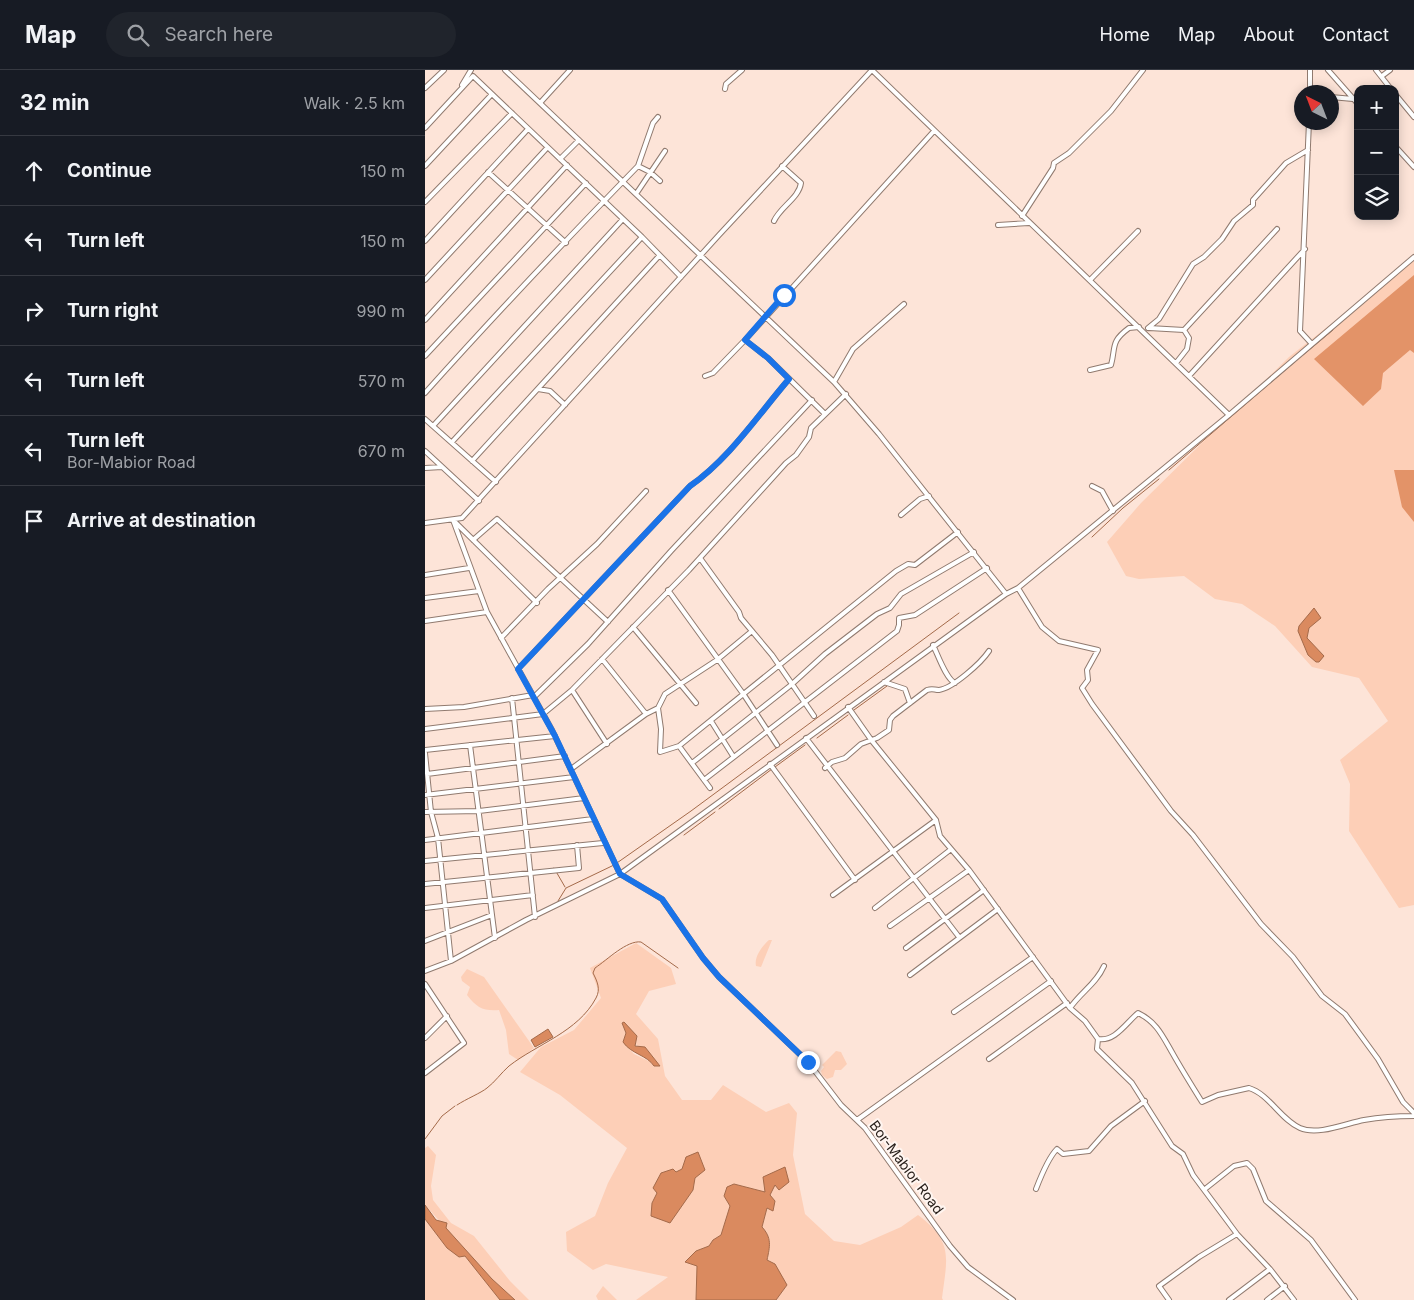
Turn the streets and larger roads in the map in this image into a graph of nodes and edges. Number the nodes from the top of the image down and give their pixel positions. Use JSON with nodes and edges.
{"nodes":[{"id":1,"x":444,"y":70,"type":"edge"},
{"id":2,"x":471,"y":70,"type":"edge"},
{"id":3,"x":505,"y":70,"type":"edge"},
{"id":4,"x":570,"y":70,"type":"edge"},
{"id":5,"x":742,"y":70,"type":"edge"},
{"id":6,"x":872,"y":70,"type":"edge"},
{"id":7,"x":1143,"y":70,"type":"edge"},
{"id":8,"x":1310,"y":70,"type":"edge"},
{"id":9,"x":1327,"y":70,"type":"edge"},
{"id":10,"x":1376,"y":70,"type":"edge"},
{"id":11,"x":1389,"y":70,"type":"edge"},
{"id":12,"x":1381,"y":76,"type":"junction"},
{"id":13,"x":1310,"y":85,"type":"edge"},
{"id":14,"x":1388,"y":85,"type":"edge"},
{"id":15,"x":425,"y":88,"type":"edge"},
{"id":16,"x":725,"y":89,"type":"dead end"},
{"id":17,"x":457,"y":93,"type":"junction"},
{"id":18,"x":492,"y":94,"type":"junction"},
{"id":19,"x":1339,"y":97,"type":"edge"},
{"id":20,"x":1353,"y":98,"type":"joint"},
{"id":21,"x":1399,"y":99,"type":"edge"},
{"id":22,"x":540,"y":103,"type":"junction"},
{"id":23,"x":512,"y":113,"type":"junction"},
{"id":24,"x":658,"y":117,"type":"dead end"},
{"id":25,"x":1414,"y":117,"type":"edge"},
{"id":26,"x":425,"y":128,"type":"edge"},
{"id":27,"x":528,"y":129,"type":"junction"},
{"id":28,"x":1308,"y":130,"type":"edge"},
{"id":29,"x":935,"y":131,"type":"junction"},
{"id":30,"x":579,"y":140,"type":"junction"},
{"id":31,"x":547,"y":148,"type":"junction"},
{"id":32,"x":1307,"y":150,"type":"junction"},
{"id":33,"x":1399,"y":150,"type":"edge"},
{"id":34,"x":665,"y":151,"type":"dead end"},
{"id":35,"x":560,"y":159,"type":"junction"},
{"id":36,"x":567,"y":165,"type":"junction"},
{"id":37,"x":425,"y":166,"type":"edge"},
{"id":38,"x":638,"y":166,"type":"junction"},
{"id":39,"x":782,"y":166,"type":"junction"},
{"id":40,"x":1414,"y":167,"type":"edge"},
{"id":41,"x":488,"y":172,"type":"junction"},
{"id":42,"x":650,"y":172,"type":"junction"},
{"id":43,"x":660,"y":181,"type":"dead end"},
{"id":44,"x":623,"y":182,"type":"junction"},
{"id":45,"x":586,"y":183,"type":"junction"},
{"id":46,"x":509,"y":191,"type":"junction"},
{"id":47,"x":636,"y":194,"type":"junction"},
{"id":48,"x":603,"y":200,"type":"junction"},
{"id":49,"x":425,"y":202,"type":"edge"},
{"id":50,"x":528,"y":208,"type":"junction"},
{"id":51,"x":1022,"y":216,"type":"junction"},
{"id":52,"x":623,"y":219,"type":"junction"},
{"id":53,"x":774,"y":221,"type":"dead end"},
{"id":54,"x":1029,"y":223,"type":"junction"},
{"id":55,"x":546,"y":225,"type":"junction"},
{"id":56,"x":998,"y":225,"type":"dead end"},
{"id":57,"x":1277,"y":229,"type":"dead end"},
{"id":58,"x":1138,"y":231,"type":"dead end"},
{"id":59,"x":642,"y":237,"type":"junction"},
{"id":60,"x":425,"y":241,"type":"edge"},
{"id":61,"x":566,"y":243,"type":"junction"},
{"id":62,"x":1305,"y":249,"type":"junction"},
{"id":63,"x":702,"y":254,"type":"junction"},
{"id":64,"x":659,"y":256,"type":"junction"},
{"id":65,"x":1414,"y":257,"type":"edge"},
{"id":66,"x":681,"y":278,"type":"junction"},
{"id":67,"x":1091,"y":279,"type":"junction"},
{"id":68,"x":425,"y":280,"type":"edge"},
{"id":69,"x":904,"y":304,"type":"dead end"},
{"id":70,"x":765,"y":318,"type":"junction"},
{"id":71,"x":425,"y":320,"type":"edge"},
{"id":72,"x":1140,"y":327,"type":"junction"},
{"id":73,"x":1148,"y":328,"type":"junction"},
{"id":74,"x":1184,"y":330,"type":"junction"},
{"id":75,"x":745,"y":340,"type":"junction"},
{"id":76,"x":1311,"y":343,"type":"junction"},
{"id":77,"x":425,"y":356,"type":"edge"},
{"id":78,"x":1176,"y":363,"type":"junction"},
{"id":79,"x":1090,"y":370,"type":"dead end"},
{"id":80,"x":705,"y":376,"type":"dead end"},
{"id":81,"x":1189,"y":376,"type":"junction"},
{"id":82,"x":789,"y":379,"type":"junction"},
{"id":83,"x":834,"y":382,"type":"junction"},
{"id":84,"x":538,"y":389,"type":"junction"},
{"id":85,"x":425,"y":393,"type":"edge"},
{"id":86,"x":846,"y":394,"type":"junction"},
{"id":87,"x":812,"y":400,"type":"junction"},
{"id":88,"x":565,"y":405,"type":"junction"},
{"id":89,"x":825,"y":414,"type":"junction"},
{"id":90,"x":1229,"y":415,"type":"junction"},
{"id":91,"x":425,"y":419,"type":"edge"},
{"id":92,"x":433,"y":426,"type":"junction"},
{"id":93,"x":451,"y":442,"type":"junction"},
{"id":94,"x":425,"y":451,"type":"edge"},
{"id":95,"x":472,"y":461,"type":"junction"},
{"id":96,"x":442,"y":466,"type":"junction"},
{"id":97,"x":425,"y":468,"type":"edge"},
{"id":98,"x":496,"y":482,"type":"junction"},
{"id":99,"x":1092,"y":486,"type":"dead end"},
{"id":100,"x":646,"y":491,"type":"dead end"},
{"id":101,"x":929,"y":496,"type":"junction"},
{"id":102,"x":479,"y":501,"type":"junction"},
{"id":103,"x":1113,"y":511,"type":"junction"},
{"id":104,"x":901,"y":515,"type":"dead end"},
{"id":105,"x":453,"y":520,"type":"junction"},
{"id":106,"x":425,"y":523,"type":"edge"},
{"id":107,"x":958,"y":532,"type":"junction"},
{"id":108,"x":473,"y":540,"type":"junction"},
{"id":109,"x":974,"y":552,"type":"junction"},
{"id":110,"x":700,"y":558,"type":"junction"},
{"id":111,"x":469,"y":568,"type":"junction"},
{"id":112,"x":987,"y":568,"type":"junction"},
{"id":113,"x":425,"y":575,"type":"edge"},
{"id":114,"x":562,"y":579,"type":"junction"},
{"id":115,"x":1018,"y":588,"type":"junction"},
{"id":116,"x":668,"y":590,"type":"junction"},
{"id":117,"x":479,"y":591,"type":"junction"},
{"id":118,"x":1006,"y":594,"type":"junction"},
{"id":119,"x":425,"y":598,"type":"edge"},
{"id":120,"x":584,"y":600,"type":"junction"},
{"id":121,"x":537,"y":603,"type":"junction"},
{"id":122,"x":487,"y":612,"type":"junction"},
{"id":123,"x":425,"y":621,"type":"edge"},
{"id":124,"x":608,"y":622,"type":"junction"},
{"id":125,"x":633,"y":627,"type":"junction"},
{"id":126,"x":752,"y":631,"type":"junction"},
{"id":127,"x":501,"y":638,"type":"junction"},
{"id":128,"x":933,"y":645,"type":"junction"},
{"id":129,"x":989,"y":652,"type":"dead end"},
{"id":130,"x":602,"y":659,"type":"junction"},
{"id":131,"x":717,"y":660,"type":"junction"},
{"id":132,"x":779,"y":667,"type":"junction"},
{"id":133,"x":518,"y":669,"type":"junction"},
{"id":134,"x":884,"y":682,"type":"junction"},
{"id":135,"x":957,"y":683,"type":"junction"},
{"id":136,"x":682,"y":684,"type":"junction"},
{"id":137,"x":791,"y":684,"type":"junction"},
{"id":138,"x":572,"y":690,"type":"junction"},
{"id":139,"x":744,"y":695,"type":"junction"},
{"id":140,"x":533,"y":696,"type":"junction"},
{"id":141,"x":511,"y":698,"type":"junction"},
{"id":142,"x":697,"y":703,"type":"dead end"},
{"id":143,"x":804,"y":703,"type":"junction"},
{"id":144,"x":910,"y":703,"type":"junction"},
{"id":145,"x":849,"y":707,"type":"junction"},
{"id":146,"x":658,"y":708,"type":"junction"},
{"id":147,"x":425,"y":709,"type":"edge"},
{"id":148,"x":755,"y":712,"type":"junction"},
{"id":149,"x":543,"y":714,"type":"junction"},
{"id":150,"x":646,"y":714,"type":"junction"},
{"id":151,"x":814,"y":716,"type":"dead end"},
{"id":152,"x":514,"y":718,"type":"junction"},
{"id":153,"x":711,"y":721,"type":"junction"},
{"id":154,"x":425,"y":729,"type":"edge"},
{"id":155,"x":768,"y":730,"type":"junction"},
{"id":156,"x":555,"y":736,"type":"junction"},
{"id":157,"x":721,"y":738,"type":"junction"},
{"id":158,"x":806,"y":738,"type":"junction"},
{"id":159,"x":517,"y":740,"type":"junction"},
{"id":160,"x":872,"y":741,"type":"junction"},
{"id":161,"x":607,"y":744,"type":"junction"},
{"id":162,"x":470,"y":745,"type":"junction"},
{"id":163,"x":777,"y":745,"type":"dead end"},
{"id":164,"x":679,"y":746,"type":"junction"},
{"id":165,"x":425,"y":752,"type":"edge"},
{"id":166,"x":565,"y":756,"type":"junction"},
{"id":167,"x":733,"y":756,"type":"junction"},
{"id":168,"x":520,"y":762,"type":"junction"},
{"id":169,"x":692,"y":763,"type":"junction"},
{"id":170,"x":770,"y":764,"type":"junction"},
{"id":171,"x":826,"y":767,"type":"junction"},
{"id":172,"x":473,"y":768,"type":"junction"},
{"id":173,"x":571,"y":770,"type":"junction"},
{"id":174,"x":426,"y":774,"type":"edge"},
{"id":175,"x":574,"y":776,"type":"junction"},
{"id":176,"x":704,"y":780,"type":"junction"},
{"id":177,"x":522,"y":783,"type":"junction"},
{"id":178,"x":710,"y":788,"type":"dead end"},
{"id":179,"x":476,"y":789,"type":"junction"},
{"id":180,"x":428,"y":795,"type":"edge"},
{"id":181,"x":584,"y":798,"type":"junction"},
{"id":182,"x":525,"y":805,"type":"junction"},
{"id":183,"x":479,"y":811,"type":"junction"},
{"id":184,"x":425,"y":812,"type":"edge"},
{"id":185,"x":431,"y":812,"type":"junction"},
{"id":186,"x":593,"y":819,"type":"junction"},
{"id":187,"x":936,"y":820,"type":"junction"},
{"id":188,"x":527,"y":828,"type":"junction"},
{"id":189,"x":481,"y":833,"type":"junction"},
{"id":190,"x":438,"y":838,"type":"junction"},
{"id":191,"x":425,"y":840,"type":"edge"},
{"id":192,"x":603,"y":843,"type":"junction"},
{"id":193,"x":577,"y":846,"type":"junction"},
{"id":194,"x":529,"y":850,"type":"junction"},
{"id":195,"x":950,"y":850,"type":"junction"},
{"id":196,"x":895,"y":851,"type":"junction"},
{"id":197,"x":484,"y":855,"type":"junction"},
{"id":198,"x":439,"y":860,"type":"junction"},
{"id":199,"x":425,"y":861,"type":"edge"},
{"id":200,"x":969,"y":870,"type":"junction"},
{"id":201,"x":532,"y":872,"type":"junction"},
{"id":202,"x":620,"y":874,"type":"junction"},
{"id":203,"x":487,"y":877,"type":"junction"},
{"id":204,"x":914,"y":877,"type":"junction"},
{"id":205,"x":855,"y":880,"type":"junction"},
{"id":206,"x":441,"y":882,"type":"junction"},
{"id":207,"x":425,"y":884,"type":"edge"},
{"id":208,"x":984,"y":890,"type":"junction"},
{"id":209,"x":533,"y":894,"type":"junction"},
{"id":210,"x":833,"y":895,"type":"dead end"},
{"id":211,"x":928,"y":898,"type":"junction"},
{"id":212,"x":490,"y":900,"type":"junction"},
{"id":213,"x":444,"y":905,"type":"junction"},
{"id":214,"x":425,"y":908,"type":"edge"},
{"id":215,"x":875,"y":908,"type":"dead end"},
{"id":216,"x":998,"y":909,"type":"junction"},
{"id":217,"x":492,"y":916,"type":"junction"},
{"id":218,"x":535,"y":917,"type":"junction"},
{"id":219,"x":945,"y":919,"type":"junction"},
{"id":220,"x":889,"y":926,"type":"dead end"},
{"id":221,"x":448,"y":933,"type":"junction"},
{"id":222,"x":959,"y":937,"type":"junction"},
{"id":223,"x":495,"y":938,"type":"junction"},
{"id":224,"x":425,"y":941,"type":"edge"},
{"id":225,"x":906,"y":948,"type":"dead end"},
{"id":226,"x":1033,"y":958,"type":"junction"},
{"id":227,"x":451,"y":961,"type":"junction"},
{"id":228,"x":1104,"y":966,"type":"dead end"},
{"id":229,"x":425,"y":971,"type":"edge"},
{"id":230,"x":910,"y":975,"type":"dead end"},
{"id":231,"x":1051,"y":981,"type":"junction"},
{"id":232,"x":425,"y":984,"type":"edge"},
{"id":233,"x":430,"y":991,"type":"junction"},
{"id":234,"x":425,"y":996,"type":"edge"},
{"id":235,"x":1067,"y":1003,"type":"junction"},
{"id":236,"x":1070,"y":1008,"type":"junction"},
{"id":237,"x":954,"y":1012,"type":"dead end"},
{"id":238,"x":447,"y":1016,"type":"junction"},
{"id":239,"x":425,"y":1038,"type":"edge"},
{"id":240,"x":1098,"y":1039,"type":"junction"},
{"id":241,"x":989,"y":1059,"type":"dead end"},
{"id":242,"x":425,"y":1073,"type":"edge"},
{"id":243,"x":1145,"y":1101,"type":"junction"},
{"id":244,"x":1414,"y":1114,"type":"edge"},
{"id":245,"x":857,"y":1120,"type":"junction"},
{"id":246,"x":1036,"y":1189,"type":"dead end"},
{"id":247,"x":1205,"y":1189,"type":"junction"},
{"id":248,"x":1237,"y":1234,"type":"junction"},
{"id":249,"x":1270,"y":1269,"type":"junction"},
{"id":250,"x":1285,"y":1287,"type":"junction"},
{"id":251,"x":1013,"y":1300,"type":"edge"},
{"id":252,"x":1169,"y":1300,"type":"edge"},
{"id":253,"x":1229,"y":1300,"type":"edge"},
{"id":254,"x":1267,"y":1300,"type":"edge"},
{"id":255,"x":1295,"y":1300,"type":"edge"},
{"id":256,"x":1355,"y":1300,"type":"edge"}],
"edges":[{"from":1,"to":15,"type":"street"},
{"from":2,"to":17,"type":"street"},
{"from":3,"to":22,"type":"street"},
{"from":4,"to":22,"type":"street"},
{"from":5,"to":16,"type":"street"},
{"from":6,"to":29,"type":"street"},
{"from":6,"to":39,"type":"street"},
{"from":7,"to":51,"type":"street"},
{"from":8,"to":13,"type":"street"},
{"from":9,"to":20,"type":"street"},
{"from":10,"to":12,"type":"street"},
{"from":11,"to":12,"type":"street"},
{"from":12,"to":14,"type":"street"},
{"from":17,"to":18,"type":"street"},
{"from":17,"to":26,"type":"street"},
{"from":18,"to":23,"type":"street"},
{"from":18,"to":37,"type":"street"},
{"from":19,"to":20,"type":"street"},
{"from":21,"to":25,"type":"street"},
{"from":22,"to":30,"type":"street"},
{"from":23,"to":27,"type":"street"},
{"from":23,"to":49,"type":"street"},
{"from":24,"to":38,"type":"street"},
{"from":27,"to":31,"type":"street"},
{"from":27,"to":41,"type":"street"},
{"from":28,"to":32,"type":"street"},
{"from":29,"to":51,"type":"street"},
{"from":29,"to":70,"type":"street"},
{"from":30,"to":35,"type":"street"},
{"from":30,"to":44,"type":"street"},
{"from":31,"to":35,"type":"street"},
{"from":31,"to":46,"type":"street"},
{"from":32,"to":62,"type":"street"},
{"from":32,"to":73,"type":"street"},
{"from":33,"to":40,"type":"street"},
{"from":34,"to":42,"type":"street"},
{"from":35,"to":36,"type":"street"},
{"from":36,"to":45,"type":"street"},
{"from":36,"to":50,"type":"street"},
{"from":38,"to":42,"type":"street"},
{"from":38,"to":44,"type":"street"},
{"from":39,"to":53,"type":"street"},
{"from":39,"to":63,"type":"street"},
{"from":41,"to":46,"type":"street"},
{"from":41,"to":60,"type":"street"},
{"from":42,"to":43,"type":"street"},
{"from":42,"to":47,"type":"street"},
{"from":44,"to":47,"type":"street"},
{"from":44,"to":48,"type":"street"},
{"from":45,"to":48,"type":"street"},
{"from":45,"to":55,"type":"street"},
{"from":46,"to":50,"type":"street"},
{"from":46,"to":68,"type":"street"},
{"from":47,"to":63,"type":"street"},
{"from":48,"to":52,"type":"street"},
{"from":48,"to":61,"type":"street"},
{"from":50,"to":55,"type":"street"},
{"from":50,"to":71,"type":"street"},
{"from":51,"to":54,"type":"street"},
{"from":52,"to":59,"type":"street"},
{"from":52,"to":92,"type":"street"},
{"from":54,"to":56,"type":"street"},
{"from":54,"to":67,"type":"street"},
{"from":55,"to":61,"type":"street"},
{"from":55,"to":77,"type":"street"},
{"from":57,"to":74,"type":"street"},
{"from":58,"to":67,"type":"street"},
{"from":59,"to":64,"type":"street"},
{"from":59,"to":93,"type":"street"},
{"from":61,"to":85,"type":"street"},
{"from":62,"to":76,"type":"street"},
{"from":62,"to":81,"type":"street"},
{"from":63,"to":66,"type":"street"},
{"from":63,"to":70,"type":"street"},
{"from":64,"to":66,"type":"street"},
{"from":64,"to":84,"type":"street"},
{"from":65,"to":76,"type":"street"},
{"from":66,"to":88,"type":"street"},
{"from":67,"to":72,"type":"street"},
{"from":69,"to":83,"type":"street"},
{"from":70,"to":75,"type":"street"},
{"from":70,"to":83,"type":"street"},
{"from":72,"to":73,"type":"street"},
{"from":72,"to":78,"type":"street"},
{"from":72,"to":79,"type":"street"},
{"from":73,"to":74,"type":"street"},
{"from":74,"to":78,"type":"street"},
{"from":75,"to":80,"type":"street"},
{"from":75,"to":82,"type":"street"},
{"from":76,"to":90,"type":"street"},
{"from":78,"to":81,"type":"street"},
{"from":81,"to":90,"type":"street"},
{"from":82,"to":87,"type":"street"},
{"from":82,"to":120,"type":"street"},
{"from":83,"to":86,"type":"street"},
{"from":84,"to":88,"type":"street"},
{"from":84,"to":95,"type":"street"},
{"from":86,"to":89,"type":"street"},
{"from":86,"to":101,"type":"street"},
{"from":87,"to":89,"type":"street"},
{"from":87,"to":124,"type":"street"},
{"from":88,"to":98,"type":"street"},
{"from":89,"to":110,"type":"street"},
{"from":90,"to":103,"type":"street"},
{"from":91,"to":92,"type":"street"},
{"from":92,"to":93,"type":"street"},
{"from":93,"to":95,"type":"street"},
{"from":94,"to":96,"type":"street"},
{"from":95,"to":98,"type":"street"},
{"from":96,"to":97,"type":"street"},
{"from":96,"to":102,"type":"street"},
{"from":98,"to":102,"type":"street"},
{"from":99,"to":103,"type":"street"},
{"from":100,"to":114,"type":"street"},
{"from":101,"to":104,"type":"street"},
{"from":101,"to":107,"type":"street"},
{"from":102,"to":105,"type":"street"},
{"from":103,"to":115,"type":"street"},
{"from":105,"to":106,"type":"street"},
{"from":105,"to":108,"type":"street"},
{"from":105,"to":111,"type":"street"},
{"from":107,"to":109,"type":"street"},
{"from":107,"to":132,"type":"street"},
{"from":108,"to":114,"type":"street"},
{"from":108,"to":121,"type":"street"},
{"from":109,"to":112,"type":"street"},
{"from":109,"to":137,"type":"street"},
{"from":110,"to":116,"type":"street"},
{"from":110,"to":126,"type":"street"},
{"from":111,"to":113,"type":"street"},
{"from":111,"to":117,"type":"street"},
{"from":112,"to":118,"type":"street"},
{"from":112,"to":143,"type":"street"},
{"from":114,"to":120,"type":"street"},
{"from":114,"to":121,"type":"street"},
{"from":115,"to":118,"type":"street"},
{"from":115,"to":244,"type":"street"},
{"from":116,"to":125,"type":"street"},
{"from":116,"to":131,"type":"street"},
{"from":117,"to":119,"type":"street"},
{"from":117,"to":122,"type":"street"},
{"from":118,"to":128,"type":"street"},
{"from":120,"to":124,"type":"street"},
{"from":120,"to":133,"type":"street"},
{"from":121,"to":127,"type":"street"},
{"from":122,"to":123,"type":"street"},
{"from":122,"to":127,"type":"street"},
{"from":124,"to":140,"type":"street"},
{"from":125,"to":130,"type":"street"},
{"from":125,"to":136,"type":"street"},
{"from":126,"to":131,"type":"street"},
{"from":126,"to":132,"type":"street"},
{"from":127,"to":133,"type":"street"},
{"from":128,"to":134,"type":"street"},
{"from":128,"to":135,"type":"street"},
{"from":129,"to":135,"type":"street"},
{"from":130,"to":138,"type":"street"},
{"from":130,"to":150,"type":"street"},
{"from":131,"to":136,"type":"street"},
{"from":131,"to":139,"type":"street"},
{"from":132,"to":137,"type":"street"},
{"from":132,"to":139,"type":"street"},
{"from":133,"to":140,"type":"street"},
{"from":134,"to":144,"type":"street"},
{"from":134,"to":145,"type":"street"},
{"from":135,"to":144,"type":"street"},
{"from":136,"to":142,"type":"street"},
{"from":136,"to":146,"type":"street"},
{"from":137,"to":143,"type":"street"},
{"from":137,"to":148,"type":"street"},
{"from":138,"to":149,"type":"street"},
{"from":138,"to":161,"type":"street"},
{"from":139,"to":148,"type":"street"},
{"from":139,"to":153,"type":"street"},
{"from":140,"to":141,"type":"street"},
{"from":140,"to":149,"type":"street"},
{"from":141,"to":147,"type":"street"},
{"from":141,"to":152,"type":"street"},
{"from":143,"to":151,"type":"street"},
{"from":143,"to":155,"type":"street"},
{"from":144,"to":160,"type":"street"},
{"from":145,"to":158,"type":"street"},
{"from":145,"to":160,"type":"street"},
{"from":146,"to":150,"type":"street"},
{"from":146,"to":164,"type":"street"},
{"from":148,"to":155,"type":"street"},
{"from":148,"to":157,"type":"street"},
{"from":149,"to":152,"type":"street"},
{"from":149,"to":156,"type":"street"},
{"from":150,"to":161,"type":"street"},
{"from":152,"to":154,"type":"street"},
{"from":152,"to":159,"type":"street"},
{"from":153,"to":157,"type":"street"},
{"from":153,"to":164,"type":"street"},
{"from":155,"to":163,"type":"street"},
{"from":155,"to":167,"type":"street"},
{"from":156,"to":159,"type":"street"},
{"from":156,"to":166,"type":"street"},
{"from":157,"to":167,"type":"street"},
{"from":157,"to":169,"type":"street"},
{"from":158,"to":170,"type":"street"},
{"from":158,"to":171,"type":"street"},
{"from":159,"to":162,"type":"street"},
{"from":159,"to":168,"type":"street"},
{"from":160,"to":171,"type":"street"},
{"from":160,"to":187,"type":"street"},
{"from":161,"to":173,"type":"street"},
{"from":162,"to":165,"type":"street"},
{"from":162,"to":172,"type":"street"},
{"from":164,"to":169,"type":"street"},
{"from":165,"to":174,"type":"street"},
{"from":166,"to":168,"type":"street"},
{"from":166,"to":173,"type":"street"},
{"from":167,"to":176,"type":"street"},
{"from":168,"to":172,"type":"street"},
{"from":168,"to":177,"type":"street"},
{"from":169,"to":176,"type":"street"},
{"from":170,"to":202,"type":"street"},
{"from":170,"to":205,"type":"street"},
{"from":171,"to":196,"type":"street"},
{"from":172,"to":174,"type":"street"},
{"from":172,"to":179,"type":"street"},
{"from":173,"to":175,"type":"street"},
{"from":174,"to":180,"type":"street"},
{"from":175,"to":177,"type":"street"},
{"from":175,"to":181,"type":"street"},
{"from":176,"to":178,"type":"street"},
{"from":177,"to":179,"type":"street"},
{"from":177,"to":182,"type":"street"},
{"from":179,"to":180,"type":"street"},
{"from":179,"to":183,"type":"street"},
{"from":180,"to":185,"type":"street"},
{"from":181,"to":182,"type":"street"},
{"from":181,"to":186,"type":"street"},
{"from":182,"to":183,"type":"street"},
{"from":182,"to":188,"type":"street"},
{"from":183,"to":185,"type":"street"},
{"from":183,"to":189,"type":"street"},
{"from":184,"to":185,"type":"street"},
{"from":185,"to":190,"type":"street"},
{"from":186,"to":188,"type":"street"},
{"from":186,"to":192,"type":"street"},
{"from":187,"to":195,"type":"street"},
{"from":187,"to":196,"type":"street"},
{"from":188,"to":189,"type":"street"},
{"from":188,"to":194,"type":"street"},
{"from":189,"to":190,"type":"street"},
{"from":189,"to":197,"type":"street"},
{"from":190,"to":191,"type":"street"},
{"from":190,"to":198,"type":"street"},
{"from":192,"to":193,"type":"street"},
{"from":192,"to":202,"type":"street"},
{"from":193,"to":194,"type":"street"},
{"from":193,"to":201,"type":"street"},
{"from":194,"to":197,"type":"street"},
{"from":194,"to":201,"type":"street"},
{"from":195,"to":200,"type":"street"},
{"from":195,"to":204,"type":"street"},
{"from":196,"to":204,"type":"street"},
{"from":196,"to":205,"type":"street"},
{"from":197,"to":198,"type":"street"},
{"from":197,"to":203,"type":"street"},
{"from":198,"to":199,"type":"street"},
{"from":198,"to":206,"type":"street"},
{"from":200,"to":208,"type":"street"},
{"from":200,"to":211,"type":"street"},
{"from":201,"to":203,"type":"street"},
{"from":201,"to":209,"type":"street"},
{"from":202,"to":218,"type":"street"},
{"from":202,"to":245,"type":"street","name":"Bor-Mabior Road"},
{"from":203,"to":206,"type":"street"},
{"from":203,"to":212,"type":"street"},
{"from":204,"to":211,"type":"street"},
{"from":204,"to":215,"type":"street"},
{"from":205,"to":210,"type":"street"},
{"from":206,"to":207,"type":"street"},
{"from":206,"to":213,"type":"street"},
{"from":208,"to":216,"type":"street"},
{"from":208,"to":219,"type":"street"},
{"from":209,"to":212,"type":"street"},
{"from":209,"to":218,"type":"street"},
{"from":211,"to":219,"type":"street"},
{"from":211,"to":220,"type":"street"},
{"from":212,"to":213,"type":"street"},
{"from":212,"to":217,"type":"street"},
{"from":213,"to":214,"type":"street"},
{"from":213,"to":221,"type":"street"},
{"from":216,"to":222,"type":"street"},
{"from":216,"to":226,"type":"street"},
{"from":217,"to":221,"type":"street"},
{"from":217,"to":223,"type":"street"},
{"from":218,"to":223,"type":"street"},
{"from":219,"to":222,"type":"street"},
{"from":219,"to":225,"type":"street"},
{"from":221,"to":224,"type":"street"},
{"from":221,"to":227,"type":"street"},
{"from":222,"to":230,"type":"street"},
{"from":223,"to":227,"type":"street"},
{"from":226,"to":231,"type":"street"},
{"from":226,"to":237,"type":"street"},
{"from":227,"to":229,"type":"street"},
{"from":228,"to":236,"type":"street"},
{"from":231,"to":235,"type":"street"},
{"from":231,"to":245,"type":"street"},
{"from":232,"to":233,"type":"street"},
{"from":233,"to":234,"type":"street"},
{"from":233,"to":238,"type":"street"},
{"from":235,"to":236,"type":"street"},
{"from":235,"to":241,"type":"street"},
{"from":236,"to":240,"type":"street"},
{"from":238,"to":239,"type":"street"},
{"from":238,"to":242,"type":"street"},
{"from":240,"to":243,"type":"street"},
{"from":240,"to":244,"type":"street"},
{"from":243,"to":246,"type":"street"},
{"from":243,"to":247,"type":"street"},
{"from":245,"to":251,"type":"street","name":"Bor-Mabior Road"},
{"from":247,"to":248,"type":"street"},
{"from":247,"to":256,"type":"street"},
{"from":248,"to":249,"type":"street"},
{"from":248,"to":252,"type":"street"},
{"from":249,"to":250,"type":"street"},
{"from":249,"to":253,"type":"street"},
{"from":250,"to":254,"type":"street"},
{"from":250,"to":255,"type":"street"}]}
